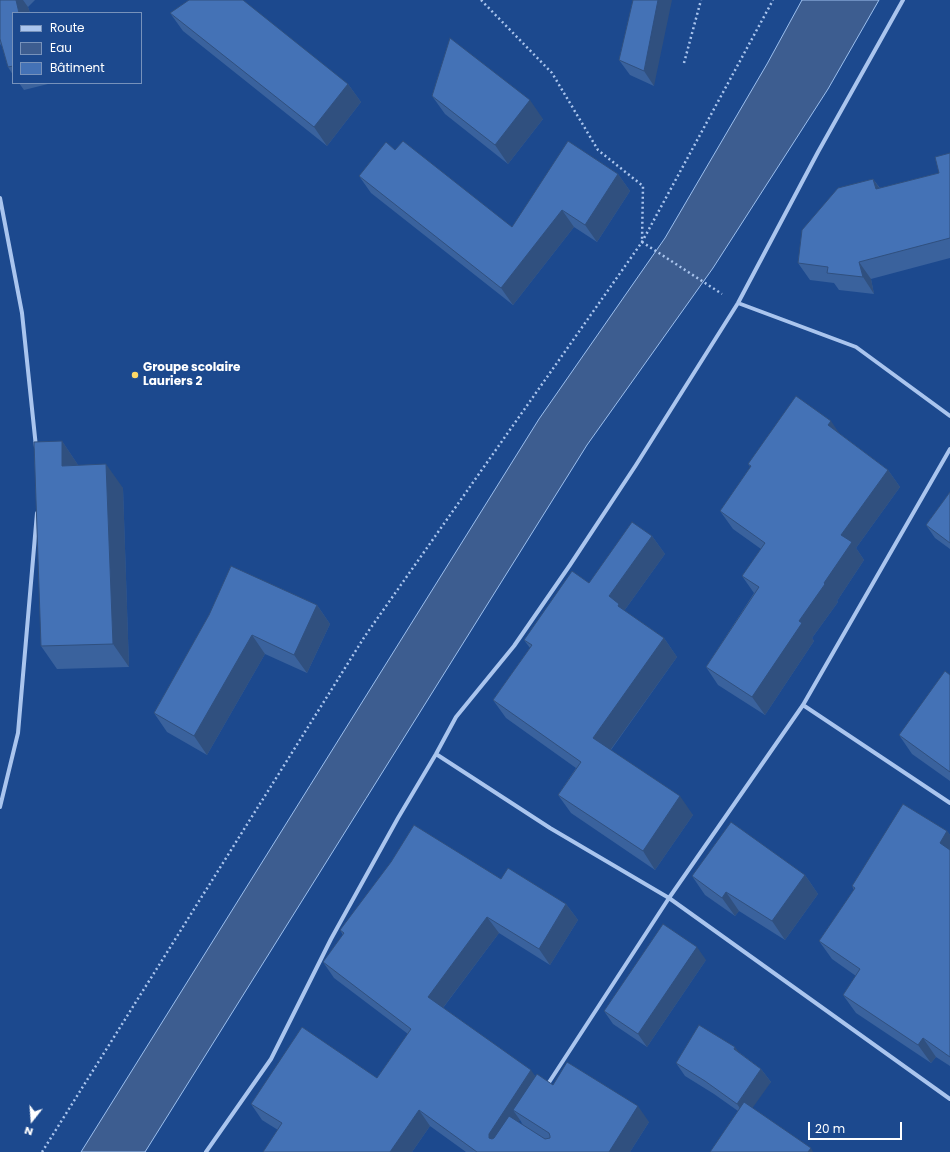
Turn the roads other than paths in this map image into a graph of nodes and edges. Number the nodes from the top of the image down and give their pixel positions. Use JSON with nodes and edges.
{"nodes":[{"id":1,"x":903,"y":0,"type":"edge"},
{"id":2,"x":0,"y":198,"type":"edge"},
{"id":3,"x":738,"y":303,"type":"junction"},
{"id":4,"x":950,"y":416,"type":"edge"},
{"id":5,"x":950,"y":449,"type":"edge"},
{"id":6,"x":36,"y":452,"type":"edge"},
{"id":7,"x":37,"y":506,"type":"edge"},
{"id":8,"x":803,"y":705,"type":"junction"},
{"id":9,"x":436,"y":754,"type":"junction"},
{"id":10,"x":950,"y":803,"type":"edge"},
{"id":11,"x":0,"y":807,"type":"edge"},
{"id":12,"x":670,"y":898,"type":"junction"},
{"id":13,"x":545,"y":1089,"type":"edge"},
{"id":14,"x":950,"y":1100,"type":"edge"},
{"id":15,"x":206,"y":1152,"type":"edge"}],
"edges":[{"from":1,"to":3,"type":"street"},
{"from":2,"to":6,"type":"street"},
{"from":3,"to":4,"type":"street"},
{"from":3,"to":9,"type":"street"},
{"from":5,"to":8,"type":"street"},
{"from":7,"to":11,"type":"street"},
{"from":8,"to":10,"type":"street"},
{"from":8,"to":12,"type":"street"},
{"from":9,"to":12,"type":"street"},
{"from":9,"to":15,"type":"street"},
{"from":12,"to":13,"type":"street"},
{"from":12,"to":14,"type":"street"}]}
